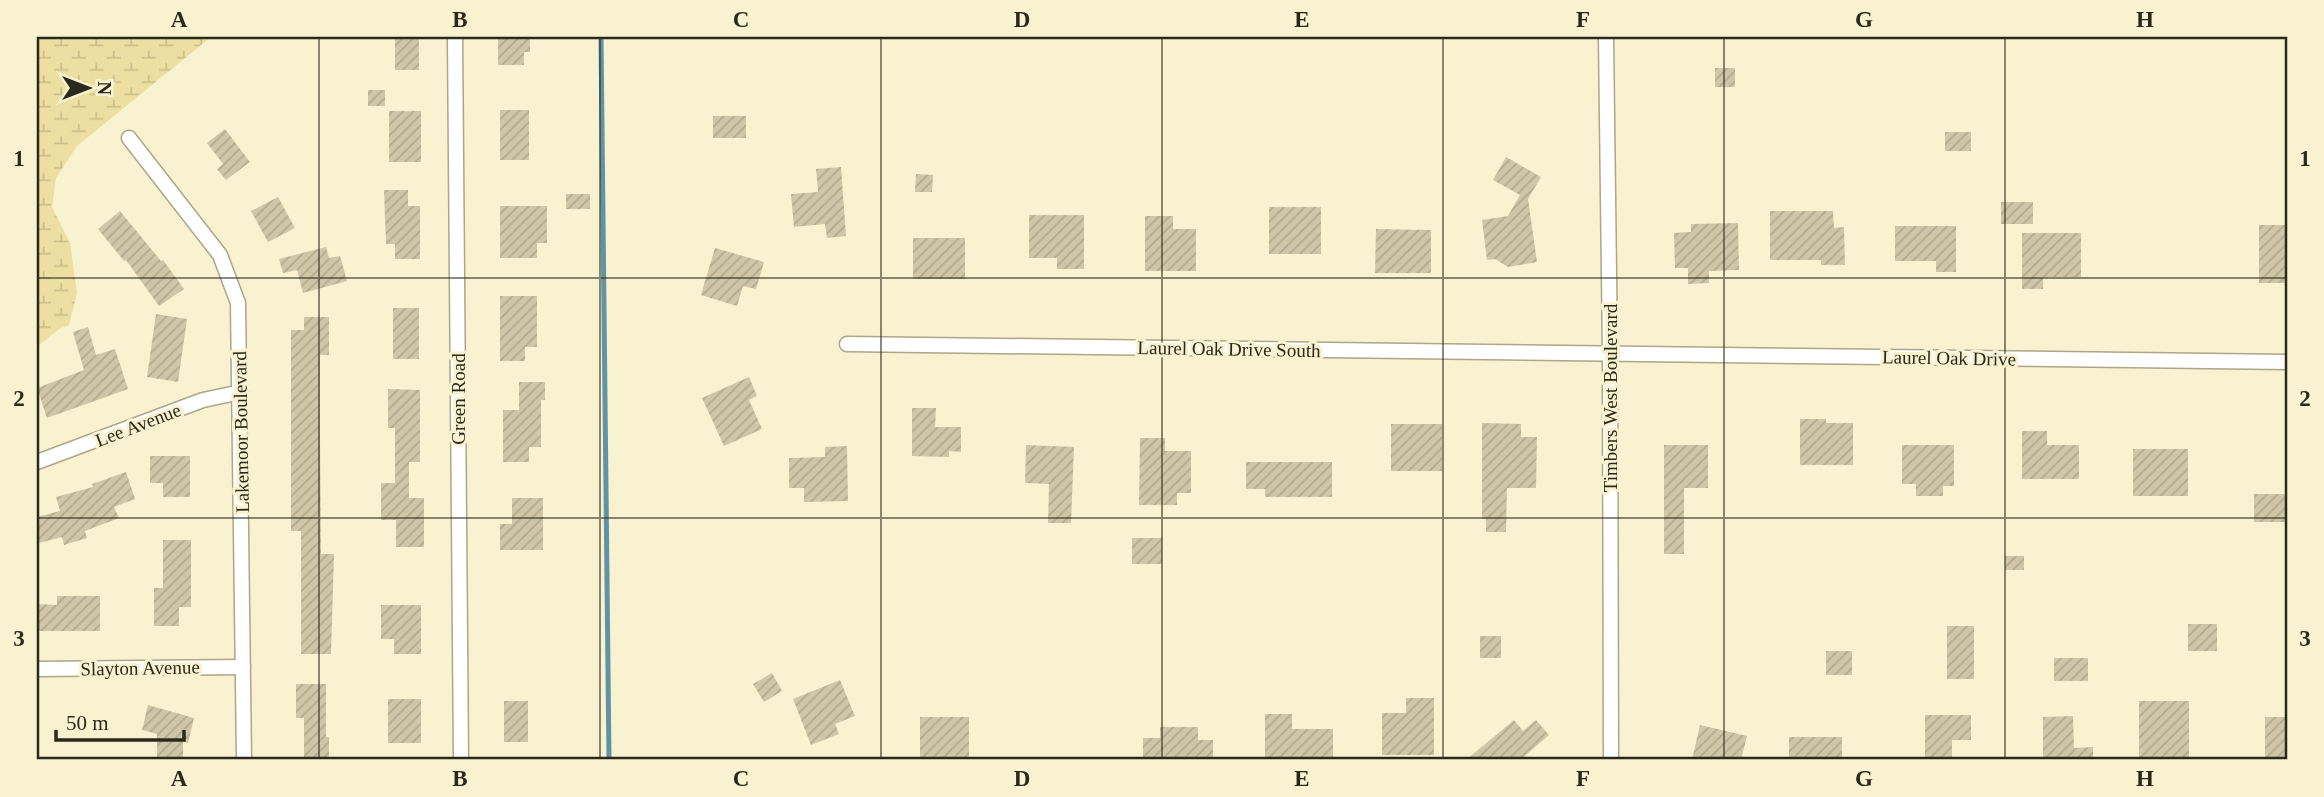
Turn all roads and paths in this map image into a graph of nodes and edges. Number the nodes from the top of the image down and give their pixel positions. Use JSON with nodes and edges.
{"nodes":[{"id":1,"x":455,"y":37,"type":"edge"},
{"id":2,"x":1606,"y":37,"type":"edge"},
{"id":3,"x":128,"y":138,"type":"dead end"},
{"id":4,"x":847,"y":344,"type":"dead end"},
{"id":5,"x":1610,"y":354,"type":"junction"},
{"id":6,"x":2287,"y":362,"type":"edge"},
{"id":7,"x":241,"y":392,"type":"junction"},
{"id":8,"x":37,"y":461,"type":"edge"},
{"id":9,"x":243,"y":667,"type":"junction"},
{"id":10,"x":37,"y":669,"type":"edge"},
{"id":11,"x":244,"y":760,"type":"edge"},
{"id":12,"x":461,"y":760,"type":"edge"},
{"id":13,"x":1611,"y":760,"type":"edge"}],
"edges":[{"from":1,"to":12,"type":"street","name":"Green Road"},
{"from":2,"to":5,"type":"street","name":"Timbers West Boulevard"},
{"from":3,"to":7,"type":"street","name":"Lakemoor Boulevard"},
{"from":4,"to":5,"type":"street","name":"Laurel Oak Drive South"},
{"from":5,"to":6,"type":"street","name":"Laurel Oak Drive"},
{"from":5,"to":13,"type":"street","name":"Timbers West Boulevard"},
{"from":7,"to":8,"type":"street","name":"Lee Avenue"},
{"from":7,"to":9,"type":"street","name":"Lakemoor Boulevard"},
{"from":9,"to":10,"type":"street","name":"Slayton Avenue"},
{"from":9,"to":11,"type":"street","name":"Lakemoor Boulevard"}]}
